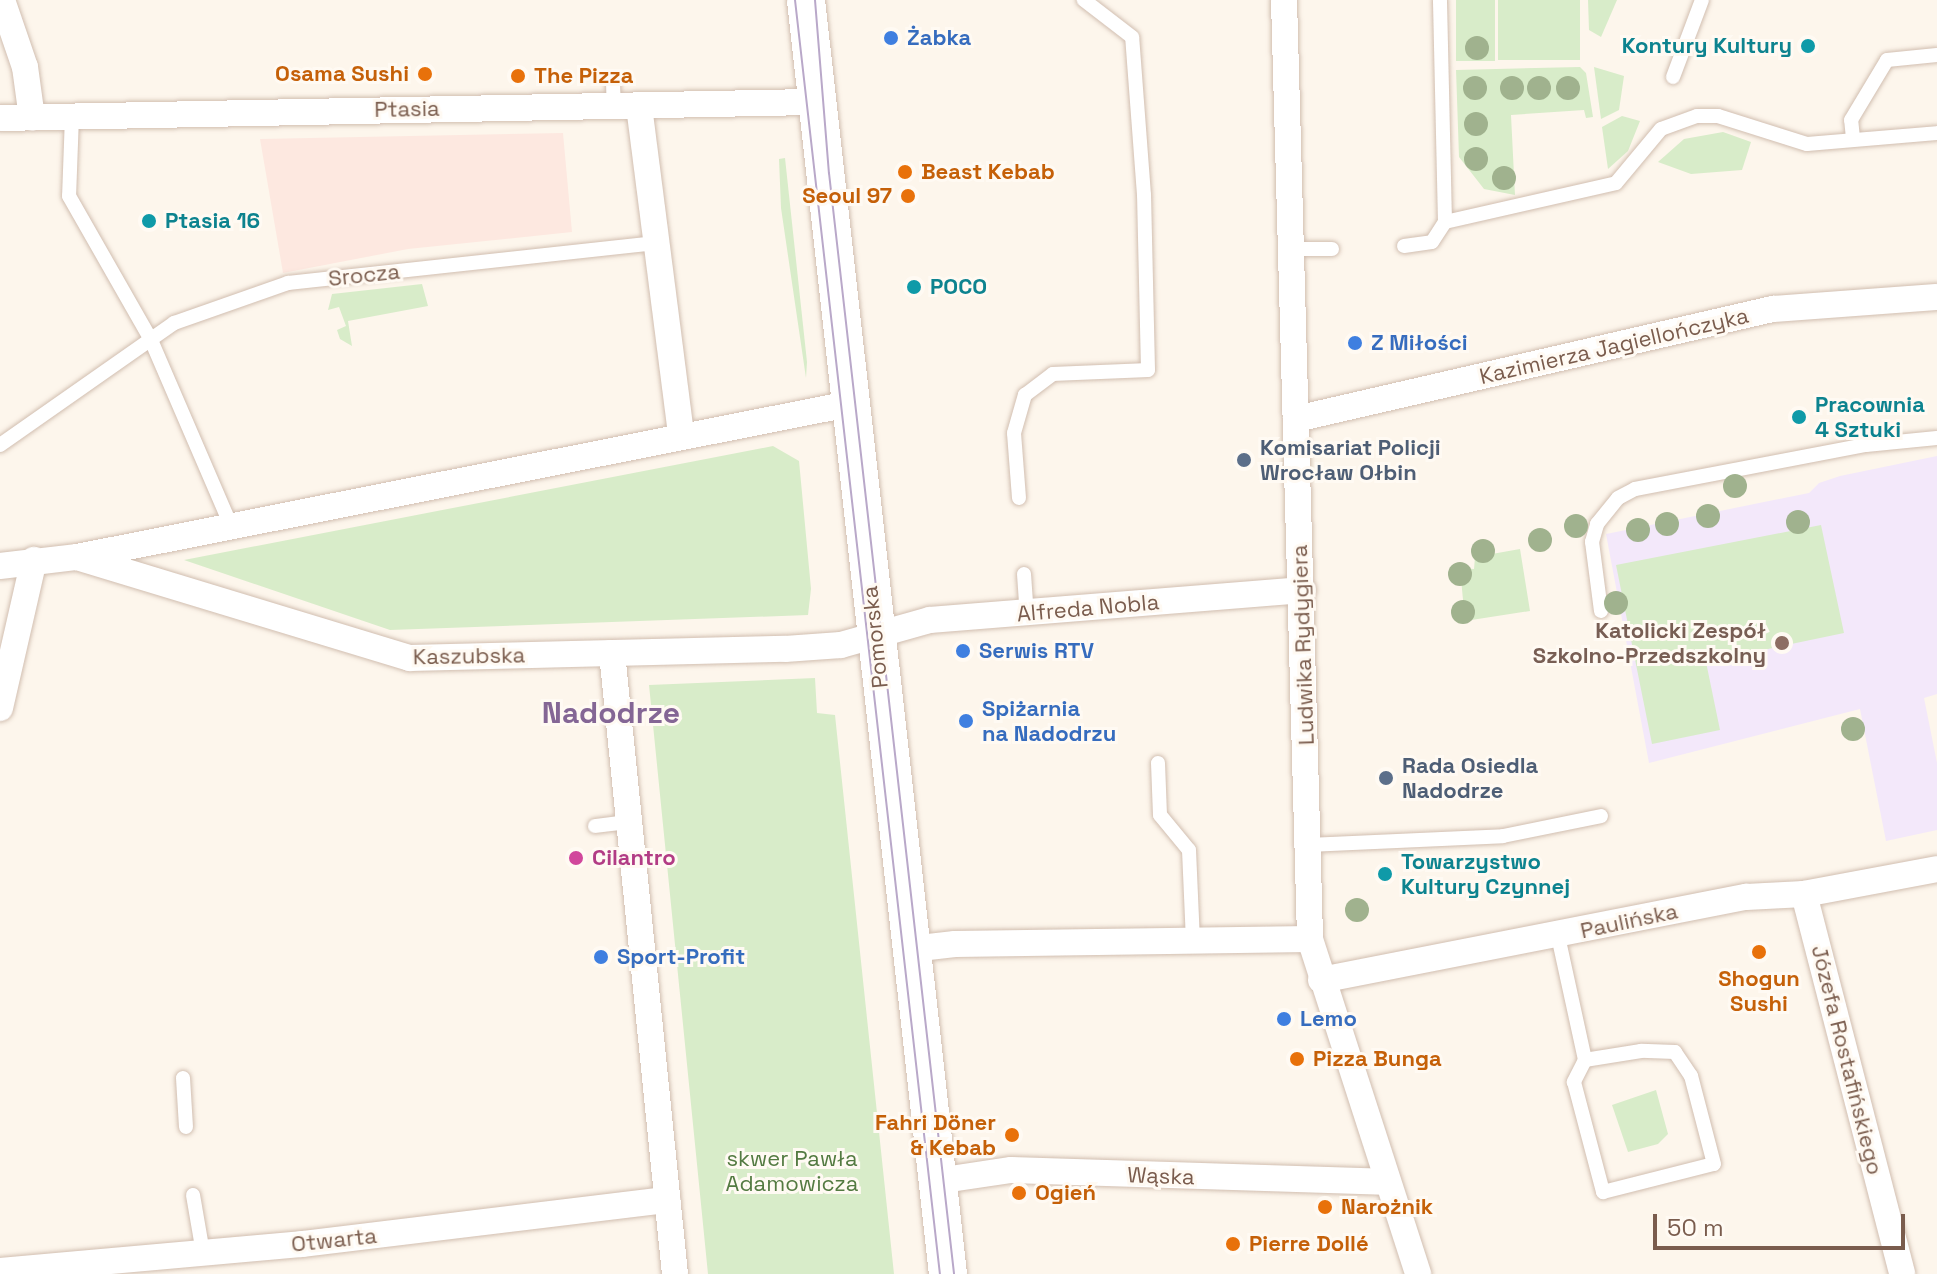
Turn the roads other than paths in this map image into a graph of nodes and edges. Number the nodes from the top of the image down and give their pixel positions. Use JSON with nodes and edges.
{"nodes":[{"id":1,"x":2,"y":0,"type":"edge"},
{"id":2,"x":806,"y":0,"type":"edge"},
{"id":3,"x":1084,"y":0,"type":"edge"},
{"id":4,"x":1284,"y":0,"type":"edge"},
{"id":5,"x":1440,"y":0,"type":"edge"},
{"id":6,"x":1702,"y":0,"type":"edge"},
{"id":7,"x":1937,"y":55,"type":"edge"},
{"id":8,"x":1673,"y":77,"type":"dead end"},
{"id":9,"x":622,"y":99,"type":"junction"},
{"id":10,"x":814,"y":102,"type":"junction"},
{"id":11,"x":72,"y":116,"type":"junction"},
{"id":12,"x":0,"y":118,"type":"edge"},
{"id":13,"x":32,"y":118,"type":"junction"},
{"id":14,"x":1937,"y":133,"type":"edge"},
{"id":15,"x":1853,"y":138,"type":"junction"},
{"id":16,"x":1445,"y":222,"type":"junction"},
{"id":17,"x":656,"y":243,"type":"junction"},
{"id":18,"x":1404,"y":246,"type":"dead end"},
{"id":19,"x":1293,"y":249,"type":"junction"},
{"id":20,"x":1332,"y":249,"type":"dead end"},
{"id":21,"x":1937,"y":297,"type":"edge"},
{"id":22,"x":151,"y":340,"type":"junction"},
{"id":23,"x":849,"y":404,"type":"junction"},
{"id":24,"x":1296,"y":419,"type":"junction"},
{"id":25,"x":681,"y":436,"type":"junction"},
{"id":26,"x":1937,"y":438,"type":"edge"},
{"id":27,"x":0,"y":445,"type":"edge"},
{"id":28,"x":1019,"y":498,"type":"dead end"},
{"id":29,"x":230,"y":523,"type":"junction"},
{"id":30,"x":77,"y":557,"type":"junction"},
{"id":31,"x":34,"y":560,"type":"junction"},
{"id":32,"x":0,"y":566,"type":"edge"},
{"id":33,"x":1024,"y":574,"type":"dead end"},
{"id":34,"x":1303,"y":590,"type":"junction"},
{"id":35,"x":1601,"y":611,"type":"dead end"},
{"id":36,"x":1027,"y":613,"type":"junction"},
{"id":37,"x":875,"y":637,"type":"junction"},
{"id":38,"x":612,"y":653,"type":"junction"},
{"id":39,"x":0,"y":708,"type":"edge"},
{"id":40,"x":1158,"y":763,"type":"dead end"},
{"id":41,"x":1601,"y":816,"type":"dead end"},
{"id":42,"x":629,"y":822,"type":"junction"},
{"id":43,"x":595,"y":826,"type":"dead end"},
{"id":44,"x":1308,"y":845,"type":"junction"},
{"id":45,"x":1937,"y":869,"type":"edge"},
{"id":46,"x":1804,"y":894,"type":"junction"},
{"id":47,"x":1558,"y":936,"type":"junction"},
{"id":48,"x":1310,"y":939,"type":"junction"},
{"id":49,"x":1193,"y":942,"type":"junction"},
{"id":50,"x":911,"y":949,"type":"junction"},
{"id":51,"x":1321,"y":980,"type":"junction"},
{"id":52,"x":1585,"y":1060,"type":"junction"},
{"id":53,"x":183,"y":1078,"type":"dead end"},
{"id":54,"x":186,"y":1127,"type":"dead end"},
{"id":55,"x":937,"y":1181,"type":"junction"},
{"id":56,"x":1384,"y":1182,"type":"junction"},
{"id":57,"x":193,"y":1195,"type":"dead end"},
{"id":58,"x":667,"y":1200,"type":"junction"},
{"id":59,"x":203,"y":1253,"type":"junction"},
{"id":60,"x":0,"y":1271,"type":"edge"},
{"id":61,"x":675,"y":1274,"type":"edge"},
{"id":62,"x":948,"y":1274,"type":"edge"},
{"id":63,"x":1418,"y":1274,"type":"edge"},
{"id":64,"x":1902,"y":1274,"type":"edge"}],
"edges":[{"from":1,"to":13,"type":"street"},
{"from":2,"to":10,"type":"street","name":"Pomorska"},
{"from":3,"to":28,"type":"lane"},
{"from":4,"to":19,"type":"street","name":"Ludwika Rydygiera"},
{"from":5,"to":16,"type":"lane"},
{"from":6,"to":8,"type":"lane"},
{"from":7,"to":15,"type":"lane"},
{"from":9,"to":10,"type":"street","name":"Ptasia"},
{"from":9,"to":11,"type":"street","name":"Ptasia"},
{"from":9,"to":17,"type":"street"},
{"from":10,"to":23,"type":"street","name":"Pomorska"},
{"from":11,"to":13,"type":"street","name":"Ptasia"},
{"from":11,"to":22,"type":"lane"},
{"from":12,"to":13,"type":"street","name":"Ptasia"},
{"from":14,"to":15,"type":"lane"},
{"from":15,"to":16,"type":"lane"},
{"from":16,"to":18,"type":"lane"},
{"from":17,"to":22,"type":"lane","name":"Srocza"},
{"from":17,"to":25,"type":"street"},
{"from":19,"to":20,"type":"lane"},
{"from":19,"to":24,"type":"street","name":"Ludwika Rydygiera"},
{"from":21,"to":24,"type":"street","name":"Kazimierza Jagiellończyka"},
{"from":22,"to":27,"type":"lane","name":"Srocza"},
{"from":22,"to":29,"type":"lane"},
{"from":23,"to":25,"type":"street","name":"Kaszubska"},
{"from":23,"to":37,"type":"street","name":"Pomorska"},
{"from":24,"to":34,"type":"street","name":"Ludwika Rydygiera"},
{"from":25,"to":29,"type":"street","name":"Kaszubska"},
{"from":26,"to":35,"type":"lane"},
{"from":29,"to":30,"type":"street","name":"Kaszubska"},
{"from":30,"to":31,"type":"street","name":"Kaszubska"},
{"from":30,"to":38,"type":"street","name":"Kaszubska"},
{"from":31,"to":32,"type":"street","name":"Kaszubska"},
{"from":31,"to":39,"type":"street"},
{"from":33,"to":36,"type":"lane"},
{"from":34,"to":36,"type":"street","name":"Alfreda Nobla"},
{"from":34,"to":44,"type":"street","name":"Ludwika Rydygiera"},
{"from":36,"to":37,"type":"street","name":"Alfreda Nobla"},
{"from":37,"to":38,"type":"street","name":"Kaszubska"},
{"from":37,"to":50,"type":"street","name":"Pomorska"},
{"from":38,"to":42,"type":"street"},
{"from":40,"to":49,"type":"lane"},
{"from":41,"to":44,"type":"lane"},
{"from":42,"to":43,"type":"lane"},
{"from":42,"to":58,"type":"street"},
{"from":44,"to":48,"type":"street","name":"Ludwika Rydygiera"},
{"from":45,"to":46,"type":"street","name":"Paulińska"},
{"from":46,"to":47,"type":"street","name":"Paulińska"},
{"from":46,"to":64,"type":"street","name":"Józefa Rostafińskiego"},
{"from":47,"to":51,"type":"street","name":"Paulińska"},
{"from":47,"to":52,"type":"lane"},
{"from":48,"to":49,"type":"street"},
{"from":48,"to":51,"type":"street","name":"Ludwika Rydygiera"},
{"from":49,"to":50,"type":"street"},
{"from":50,"to":55,"type":"street","name":"Pomorska"},
{"from":51,"to":56,"type":"street","name":"Ludwika Rydygiera"},
{"from":52,"to":52,"type":"lane"},
{"from":53,"to":54,"type":"lane"},
{"from":55,"to":56,"type":"street","name":"Wąska"},
{"from":55,"to":62,"type":"street","name":"Pomorska"},
{"from":56,"to":63,"type":"street","name":"Ludwika Rydygiera"},
{"from":57,"to":59,"type":"lane"},
{"from":58,"to":59,"type":"street","name":"Otwarta"},
{"from":58,"to":61,"type":"street"},
{"from":59,"to":60,"type":"street","name":"Otwarta"}]}
